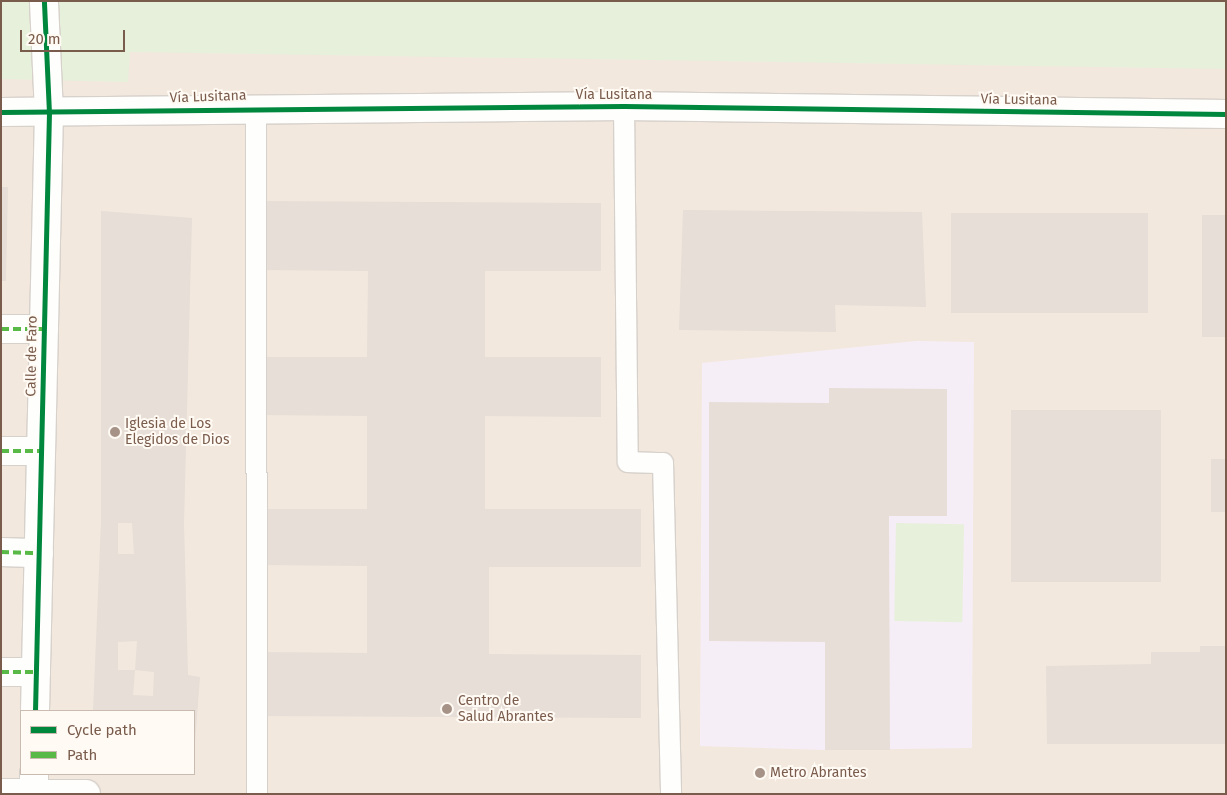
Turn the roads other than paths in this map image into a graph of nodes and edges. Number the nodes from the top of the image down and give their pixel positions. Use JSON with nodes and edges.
{"nodes":[{"id":1,"x":44,"y":1,"type":"edge"},
{"id":2,"x":624,"y":106,"type":"junction"},
{"id":3,"x":256,"y":107,"type":"junction"},
{"id":4,"x":1,"y":112,"type":"edge"},
{"id":5,"x":49,"y":113,"type":"junction"},
{"id":6,"x":1226,"y":114,"type":"edge"},
{"id":7,"x":1,"y":329,"type":"edge"},
{"id":8,"x":44,"y":329,"type":"junction"},
{"id":9,"x":1,"y":451,"type":"edge"},
{"id":10,"x":42,"y":451,"type":"junction"},
{"id":11,"x":1,"y":552,"type":"edge"},
{"id":12,"x":39,"y":553,"type":"junction"},
{"id":13,"x":1,"y":672,"type":"edge"},
{"id":14,"x":36,"y":672,"type":"junction"},
{"id":15,"x":36,"y":710,"type":"edge"},
{"id":16,"x":34,"y":783,"type":"edge"},
{"id":17,"x":1,"y":793,"type":"edge"},
{"id":18,"x":86,"y":794,"type":"edge"},
{"id":19,"x":257,"y":794,"type":"edge"},
{"id":20,"x":671,"y":794,"type":"edge"}],
"edges":[{"from":1,"to":5,"type":"street","name":"Calle de Faro"},
{"from":2,"to":3,"type":"street","name":"Vía Lusitana"},
{"from":2,"to":6,"type":"street","name":"Vía Lusitana"},
{"from":2,"to":20,"type":"lane"},
{"from":3,"to":5,"type":"street","name":"Vía Lusitana"},
{"from":3,"to":19,"type":"lane"},
{"from":4,"to":5,"type":"street","name":"Vía Lusitana"},
{"from":5,"to":8,"type":"street","name":"Calle de Faro"},
{"from":7,"to":8,"type":"street"},
{"from":8,"to":10,"type":"street","name":"Calle de Faro"},
{"from":9,"to":10,"type":"street"},
{"from":10,"to":12,"type":"street","name":"Calle de Faro"},
{"from":11,"to":12,"type":"street"},
{"from":12,"to":14,"type":"street","name":"Calle de Faro"},
{"from":13,"to":14,"type":"street"},
{"from":14,"to":15,"type":"street","name":"Calle de Faro"},
{"from":16,"to":17,"type":"street"},
{"from":16,"to":18,"type":"street"}]}
